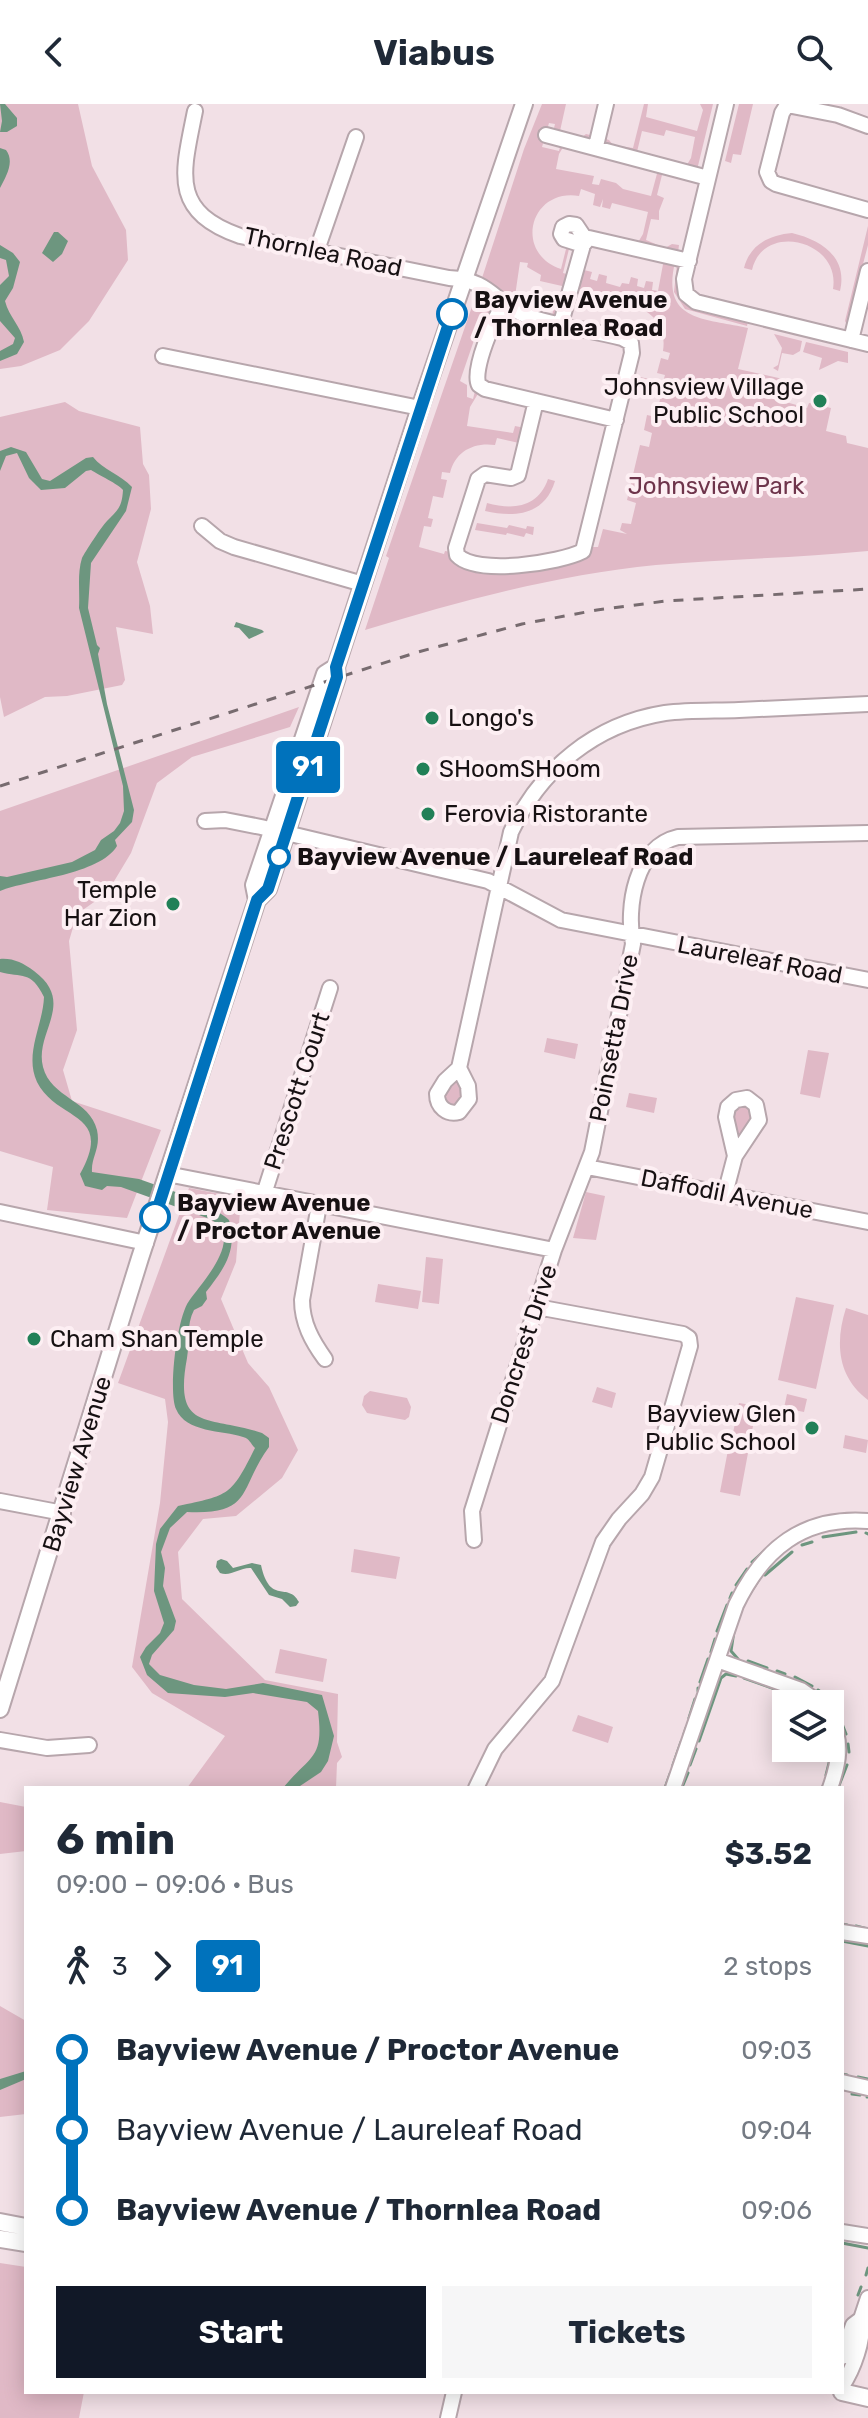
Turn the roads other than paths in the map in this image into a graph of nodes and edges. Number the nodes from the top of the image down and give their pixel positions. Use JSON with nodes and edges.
{"nodes":[{"id":1,"x":524,"y":104,"type":"edge"},
{"id":2,"x":606,"y":104,"type":"edge"},
{"id":3,"x":726,"y":104,"type":"edge"},
{"id":4,"x":195,"y":111,"type":"dead end"},
{"id":5,"x":868,"y":126,"type":"edge"},
{"id":6,"x":546,"y":135,"type":"dead end"},
{"id":7,"x":356,"y":137,"type":"dead end"},
{"id":8,"x":596,"y":146,"type":"junction"},
{"id":9,"x":708,"y":178,"type":"junction"},
{"id":10,"x":868,"y":210,"type":"edge"},
{"id":11,"x":317,"y":250,"type":"junction"},
{"id":12,"x":689,"y":261,"type":"junction"},
{"id":13,"x":868,"y":271,"type":"edge"},
{"id":14,"x":464,"y":279,"type":"junction"},
{"id":15,"x":505,"y":302,"type":"junction"},
{"id":16,"x":561,"y":323,"type":"junction"},
{"id":17,"x":851,"y":340,"type":"junction"},
{"id":18,"x":868,"y":344,"type":"edge"},
{"id":19,"x":163,"y":356,"type":"dead end"},
{"id":20,"x":536,"y":401,"type":"junction"},
{"id":21,"x":420,"y":408,"type":"junction"},
{"id":22,"x":616,"y":420,"type":"junction"},
{"id":23,"x":202,"y":526,"type":"dead end"},
{"id":24,"x":363,"y":584,"type":"junction"},
{"id":25,"x":868,"y":704,"type":"edge"},
{"id":26,"x":205,"y":821,"type":"dead end"},
{"id":27,"x":280,"y":832,"type":"junction"},
{"id":28,"x":868,"y":833,"type":"edge"},
{"id":29,"x":498,"y":885,"type":"junction"},
{"id":30,"x":631,"y":935,"type":"junction"},
{"id":31,"x":868,"y":980,"type":"edge"},
{"id":32,"x":330,"y":988,"type":"dead end"},
{"id":33,"x":459,"y":1068,"type":"dead end"},
{"id":34,"x":735,"y":1156,"type":"dead end"},
{"id":35,"x":587,"y":1167,"type":"junction"},
{"id":36,"x":166,"y":1178,"type":"junction"},
{"id":37,"x":264,"y":1194,"type":"junction"},
{"id":38,"x":725,"y":1194,"type":"junction"},
{"id":39,"x":319,"y":1205,"type":"junction"},
{"id":40,"x":0,"y":1212,"type":"edge"},
{"id":41,"x":868,"y":1222,"type":"edge"},
{"id":42,"x":146,"y":1243,"type":"junction"},
{"id":43,"x":554,"y":1250,"type":"junction"},
{"id":44,"x":537,"y":1307,"type":"junction"},
{"id":45,"x":325,"y":1359,"type":"dead end"},
{"id":46,"x":0,"y":1501,"type":"edge"},
{"id":47,"x":63,"y":1513,"type":"junction"},
{"id":48,"x":868,"y":1521,"type":"edge"},
{"id":49,"x":474,"y":1540,"type":"dead end"},
{"id":50,"x":717,"y":1660,"type":"junction"},
{"id":51,"x":801,"y":1690,"type":"edge"},
{"id":52,"x":0,"y":1709,"type":"edge"},
{"id":53,"x":0,"y":1740,"type":"edge"},
{"id":54,"x":89,"y":1745,"type":"dead end"},
{"id":55,"x":838,"y":1762,"type":"edge"},
{"id":56,"x":477,"y":1786,"type":"edge"},
{"id":57,"x":674,"y":1786,"type":"edge"},
{"id":58,"x":831,"y":1786,"type":"edge"},
{"id":59,"x":844,"y":1932,"type":"edge"},
{"id":60,"x":868,"y":1936,"type":"edge"},
{"id":61,"x":844,"y":2082,"type":"edge"},
{"id":62,"x":868,"y":2088,"type":"edge"},
{"id":63,"x":0,"y":2222,"type":"edge"},
{"id":64,"x":24,"y":2227,"type":"edge"},
{"id":65,"x":844,"y":2232,"type":"edge"},
{"id":66,"x":868,"y":2236,"type":"edge"},
{"id":67,"x":0,"y":2239,"type":"edge"},
{"id":68,"x":24,"y":2243,"type":"edge"},
{"id":69,"x":868,"y":2298,"type":"edge"},
{"id":70,"x":861,"y":2319,"type":"junction"},
{"id":71,"x":844,"y":2351,"type":"edge"},
{"id":72,"x":844,"y":2385,"type":"edge"},
{"id":73,"x":844,"y":2390,"type":"edge"},
{"id":74,"x":454,"y":2394,"type":"edge"},
{"id":75,"x":868,"y":2398,"type":"edge"},
{"id":76,"x":450,"y":2417,"type":"edge"}],
"edges":[{"from":1,"to":14,"type":"main road","name":"Bayview Avenue"},
{"from":2,"to":8,"type":"street"},
{"from":3,"to":9,"type":"street"},
{"from":4,"to":11,"type":"street","name":"Thornlea Road"},
{"from":5,"to":10,"type":"street"},
{"from":6,"to":8,"type":"street"},
{"from":7,"to":11,"type":"street"},
{"from":8,"to":9,"type":"street"},
{"from":9,"to":12,"type":"street"},
{"from":11,"to":14,"type":"street","name":"Thornlea Road"},
{"from":12,"to":16,"type":"street"},
{"from":12,"to":17,"type":"street"},
{"from":13,"to":17,"type":"street"},
{"from":14,"to":15,"type":"street","name":"Thornlea Road"},
{"from":14,"to":21,"type":"main road","name":"Bayview Avenue"},
{"from":15,"to":16,"type":"street","name":"Thornlea Road"},
{"from":15,"to":20,"type":"street"},
{"from":16,"to":22,"type":"street","name":"Thornlea Road"},
{"from":17,"to":18,"type":"street"},
{"from":19,"to":21,"type":"street"},
{"from":20,"to":22,"type":"street"},
{"from":20,"to":22,"type":"street"},
{"from":21,"to":24,"type":"main road","name":"Bayview Avenue"},
{"from":23,"to":24,"type":"street"},
{"from":24,"to":27,"type":"main road","name":"Bayview Avenue"},
{"from":25,"to":29,"type":"street"},
{"from":26,"to":27,"type":"street","name":"Laureleaf Road"},
{"from":27,"to":29,"type":"street","name":"Laureleaf Road"},
{"from":27,"to":36,"type":"main road","name":"Bayview Avenue"},
{"from":28,"to":30,"type":"street","name":"Poinsetta Drive"},
{"from":29,"to":30,"type":"street","name":"Laureleaf Road"},
{"from":29,"to":33,"type":"street"},
{"from":30,"to":31,"type":"street","name":"Laureleaf Road"},
{"from":30,"to":35,"type":"street","name":"Poinsetta Drive"},
{"from":32,"to":37,"type":"street","name":"Prescott Court"},
{"from":34,"to":38,"type":"street"},
{"from":35,"to":38,"type":"street","name":"Daffodil Avenue"},
{"from":35,"to":43,"type":"street","name":"Poinsetta Drive"},
{"from":36,"to":37,"type":"street","name":"Doncrest Drive"},
{"from":36,"to":42,"type":"main road","name":"Bayview Avenue"},
{"from":37,"to":39,"type":"street","name":"Doncrest Drive"},
{"from":38,"to":41,"type":"street","name":"Daffodil Avenue"},
{"from":39,"to":43,"type":"street","name":"Doncrest Drive"},
{"from":39,"to":45,"type":"street"},
{"from":40,"to":42,"type":"street"},
{"from":42,"to":47,"type":"main road","name":"Bayview Avenue"},
{"from":43,"to":44,"type":"street","name":"Doncrest Drive"},
{"from":44,"to":49,"type":"street","name":"Doncrest Drive"},
{"from":44,"to":56,"type":"street"},
{"from":46,"to":47,"type":"street"},
{"from":47,"to":52,"type":"main road","name":"Bayview Avenue"},
{"from":48,"to":50,"type":"street"},
{"from":50,"to":51,"type":"street"},
{"from":50,"to":57,"type":"street"},
{"from":53,"to":54,"type":"street"},
{"from":55,"to":58,"type":"street"},
{"from":59,"to":60,"type":"street"},
{"from":61,"to":62,"type":"street"},
{"from":63,"to":64,"type":"main road"},
{"from":65,"to":66,"type":"street"},
{"from":67,"to":68,"type":"main road"},
{"from":69,"to":70,"type":"street"},
{"from":70,"to":71,"type":"street"},
{"from":70,"to":72,"type":"street"},
{"from":73,"to":75,"type":"main road"},
{"from":74,"to":76,"type":"street"}]}
